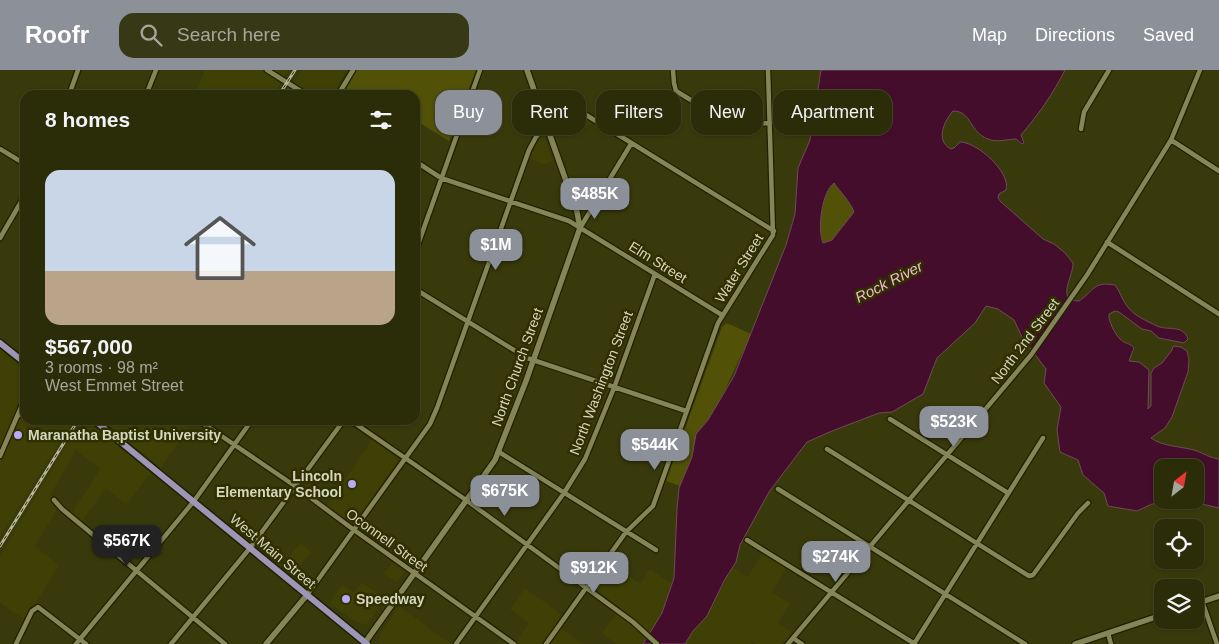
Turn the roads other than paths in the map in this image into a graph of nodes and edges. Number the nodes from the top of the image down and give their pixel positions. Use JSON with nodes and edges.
{"nodes":[{"id":1,"x":78,"y":70,"type":"edge"},
{"id":2,"x":156,"y":70,"type":"edge"},
{"id":3,"x":267,"y":70,"type":"edge"},
{"id":4,"x":353,"y":70,"type":"edge"},
{"id":5,"x":480,"y":70,"type":"edge"},
{"id":6,"x":527,"y":70,"type":"edge"},
{"id":7,"x":673,"y":70,"type":"edge"},
{"id":8,"x":768,"y":70,"type":"edge"},
{"id":9,"x":1109,"y":70,"type":"edge"},
{"id":10,"x":1200,"y":70,"type":"edge"},
{"id":11,"x":71,"y":90,"type":"edge"},
{"id":12,"x":148,"y":90,"type":"edge"},
{"id":13,"x":299,"y":90,"type":"edge"},
{"id":14,"x":341,"y":90,"type":"edge"},
{"id":15,"x":534,"y":90,"type":"edge"},
{"id":16,"x":586,"y":116,"type":"edge"},
{"id":17,"x":770,"y":124,"type":"junction"},
{"id":18,"x":1080,"y":129,"type":"dead end"},
{"id":19,"x":538,"y":135,"type":"edge"},
{"id":20,"x":549,"y":135,"type":"edge"},
{"id":21,"x":1171,"y":140,"type":"junction"},
{"id":22,"x":631,"y":144,"type":"junction"},
{"id":23,"x":0,"y":149,"type":"edge"},
{"id":24,"x":20,"y":161,"type":"edge"},
{"id":25,"x":420,"y":164,"type":"edge"},
{"id":26,"x":1219,"y":170,"type":"edge"},
{"id":27,"x":441,"y":178,"type":"junction"},
{"id":28,"x":511,"y":202,"type":"junction"},
{"id":29,"x":20,"y":204,"type":"edge"},
{"id":30,"x":580,"y":228,"type":"junction"},
{"id":31,"x":774,"y":231,"type":"junction"},
{"id":32,"x":0,"y":238,"type":"edge"},
{"id":33,"x":420,"y":239,"type":"edge"},
{"id":34,"x":1107,"y":242,"type":"junction"},
{"id":35,"x":655,"y":274,"type":"junction"},
{"id":36,"x":420,"y":292,"type":"edge"},
{"id":37,"x":1219,"y":314,"type":"edge"},
{"id":38,"x":722,"y":315,"type":"junction"},
{"id":39,"x":468,"y":322,"type":"junction"},
{"id":40,"x":0,"y":343,"type":"edge"},
{"id":41,"x":20,"y":359,"type":"edge"},
{"id":42,"x":532,"y":360,"type":"junction"},
{"id":43,"x":614,"y":388,"type":"junction"},
{"id":44,"x":20,"y":411,"type":"edge"},
{"id":45,"x":686,"y":411,"type":"junction"},
{"id":46,"x":20,"y":414,"type":"edge"},
{"id":47,"x":18,"y":416,"type":"junction"},
{"id":48,"x":890,"y":419,"type":"dead end"},
{"id":49,"x":100,"y":425,"type":"edge"},
{"id":50,"x":206,"y":425,"type":"edge"},
{"id":51,"x":248,"y":425,"type":"edge"},
{"id":52,"x":340,"y":425,"type":"edge"},
{"id":53,"x":357,"y":425,"type":"edge"},
{"id":54,"x":1043,"y":438,"type":"dead end"},
{"id":55,"x":235,"y":444,"type":"junction"},
{"id":56,"x":827,"y":449,"type":"dead end"},
{"id":57,"x":499,"y":452,"type":"junction"},
{"id":58,"x":947,"y":455,"type":"junction"},
{"id":59,"x":0,"y":456,"type":"edge"},
{"id":60,"x":405,"y":458,"type":"junction"},
{"id":61,"x":295,"y":486,"type":"junction"},
{"id":62,"x":778,"y":490,"type":"dead end"},
{"id":63,"x":1008,"y":493,"type":"junction"},
{"id":64,"x":564,"y":494,"type":"junction"},
{"id":65,"x":54,"y":500,"type":"dead end"},
{"id":66,"x":466,"y":500,"type":"junction"},
{"id":67,"x":194,"y":501,"type":"junction"},
{"id":68,"x":910,"y":501,"type":"junction"},
{"id":69,"x":1088,"y":503,"type":"dead end"},
{"id":70,"x":354,"y":530,"type":"junction"},
{"id":71,"x":626,"y":532,"type":"junction"},
{"id":72,"x":747,"y":540,"type":"dead end"},
{"id":73,"x":976,"y":543,"type":"junction"},
{"id":74,"x":527,"y":546,"type":"junction"},
{"id":75,"x":871,"y":547,"type":"junction"},
{"id":76,"x":250,"y":548,"type":"junction"},
{"id":77,"x":656,"y":550,"type":"dead end"},
{"id":78,"x":137,"y":570,"type":"junction"},
{"id":79,"x":415,"y":573,"type":"junction"},
{"id":80,"x":586,"y":588,"type":"junction"},
{"id":81,"x":832,"y":592,"type":"junction"},
{"id":82,"x":946,"y":593,"type":"junction"},
{"id":83,"x":307,"y":595,"type":"junction"},
{"id":84,"x":1219,"y":596,"type":"edge"},
{"id":85,"x":1204,"y":600,"type":"edge"},
{"id":86,"x":1204,"y":607,"type":"edge"},
{"id":87,"x":193,"y":617,"type":"junction"},
{"id":88,"x":475,"y":617,"type":"junction"},
{"id":89,"x":1154,"y":618,"type":"edge"},
{"id":90,"x":1108,"y":633,"type":"junction"},
{"id":91,"x":793,"y":638,"type":"junction"},
{"id":92,"x":80,"y":639,"type":"junction"},
{"id":93,"x":365,"y":643,"type":"edge"},
{"id":94,"x":16,"y":644,"type":"edge"},
{"id":95,"x":76,"y":644,"type":"edge"},
{"id":96,"x":86,"y":644,"type":"edge"},
{"id":97,"x":171,"y":644,"type":"edge"},
{"id":98,"x":225,"y":644,"type":"edge"},
{"id":99,"x":266,"y":644,"type":"edge"},
{"id":100,"x":456,"y":644,"type":"edge"},
{"id":101,"x":514,"y":644,"type":"edge"},
{"id":102,"x":546,"y":644,"type":"edge"},
{"id":103,"x":657,"y":644,"type":"edge"},
{"id":104,"x":788,"y":644,"type":"edge"},
{"id":105,"x":802,"y":644,"type":"edge"},
{"id":106,"x":914,"y":644,"type":"edge"},
{"id":107,"x":1025,"y":644,"type":"edge"},
{"id":108,"x":1074,"y":644,"type":"edge"},
{"id":109,"x":1111,"y":644,"type":"edge"},
{"id":110,"x":1217,"y":644,"type":"edge"}],
"edges":[{"from":1,"to":11,"type":"street"},
{"from":2,"to":12,"type":"street"},
{"from":3,"to":13,"type":"street"},
{"from":4,"to":14,"type":"street"},
{"from":5,"to":27,"type":"street"},
{"from":6,"to":15,"type":"main road"},
{"from":7,"to":17,"type":"street"},
{"from":8,"to":17,"type":"street","name":"Water Street"},
{"from":9,"to":18,"type":"street"},
{"from":10,"to":21,"type":"street","name":"North 2nd Street"},
{"from":16,"to":22,"type":"street"},
{"from":17,"to":31,"type":"street","name":"Water Street"},
{"from":19,"to":28,"type":"street"},
{"from":20,"to":30,"type":"main road"},
{"from":21,"to":26,"type":"street"},
{"from":21,"to":34,"type":"street","name":"North 2nd Street"},
{"from":22,"to":30,"type":"street"},
{"from":22,"to":31,"type":"street"},
{"from":23,"to":24,"type":"street"},
{"from":25,"to":27,"type":"street","name":"Elm Street"},
{"from":27,"to":28,"type":"street","name":"Elm Street"},
{"from":27,"to":33,"type":"street"},
{"from":28,"to":30,"type":"street","name":"Elm Street"},
{"from":28,"to":39,"type":"street"},
{"from":29,"to":32,"type":"street"},
{"from":30,"to":35,"type":"street","name":"Elm Street"},
{"from":30,"to":42,"type":"main road","name":"North Church Street"},
{"from":31,"to":38,"type":"street","name":"Water Street"},
{"from":34,"to":37,"type":"street"},
{"from":34,"to":58,"type":"street","name":"North 2nd Street"},
{"from":35,"to":38,"type":"street","name":"Elm Street"},
{"from":35,"to":43,"type":"street","name":"North Washington Street"},
{"from":36,"to":39,"type":"street"},
{"from":38,"to":45,"type":"street","name":"Water Street"},
{"from":39,"to":42,"type":"street"},
{"from":39,"to":60,"type":"street"},
{"from":40,"to":41,"type":"main road"},
{"from":42,"to":43,"type":"street"},
{"from":42,"to":57,"type":"main road","name":"North Church Street"},
{"from":43,"to":45,"type":"street"},
{"from":43,"to":64,"type":"street","name":"North Washington Street"},
{"from":44,"to":47,"type":"street"},
{"from":45,"to":71,"type":"street","name":"Water Street"},
{"from":46,"to":47,"type":"street"},
{"from":47,"to":59,"type":"street"},
{"from":48,"to":58,"type":"street"},
{"from":49,"to":67,"type":"main road","name":"West Main Street"},
{"from":50,"to":55,"type":"street","name":"Oconnell Street"},
{"from":51,"to":55,"type":"street"},
{"from":52,"to":61,"type":"street"},
{"from":53,"to":60,"type":"street"},
{"from":54,"to":63,"type":"street"},
{"from":55,"to":61,"type":"street","name":"Oconnell Street"},
{"from":55,"to":67,"type":"street"},
{"from":56,"to":68,"type":"street"},
{"from":57,"to":64,"type":"street"},
{"from":57,"to":66,"type":"main road","name":"North Church Street"},
{"from":58,"to":63,"type":"street"},
{"from":58,"to":68,"type":"street","name":"North 2nd Street"},
{"from":60,"to":66,"type":"street"},
{"from":60,"to":70,"type":"street"},
{"from":61,"to":70,"type":"street","name":"Oconnell Street"},
{"from":61,"to":76,"type":"street"},
{"from":62,"to":75,"type":"street"},
{"from":63,"to":73,"type":"street"},
{"from":64,"to":71,"type":"street"},
{"from":64,"to":74,"type":"street","name":"North Washington Street"},
{"from":65,"to":78,"type":"street"},
{"from":66,"to":74,"type":"street"},
{"from":66,"to":79,"type":"main road","name":"North Church Street"},
{"from":67,"to":76,"type":"main road","name":"West Main Street"},
{"from":67,"to":78,"type":"street"},
{"from":68,"to":73,"type":"street"},
{"from":68,"to":75,"type":"street","name":"North 2nd Street"},
{"from":69,"to":73,"type":"street"},
{"from":70,"to":79,"type":"street","name":"Oconnell Street"},
{"from":70,"to":83,"type":"street"},
{"from":71,"to":77,"type":"street"},
{"from":71,"to":80,"type":"street","name":"Water Street"},
{"from":72,"to":81,"type":"street"},
{"from":73,"to":82,"type":"street"},
{"from":74,"to":80,"type":"street"},
{"from":74,"to":88,"type":"street","name":"North Washington Street"},
{"from":75,"to":81,"type":"street","name":"North 2nd Street"},
{"from":75,"to":82,"type":"street"},
{"from":76,"to":83,"type":"main road","name":"West Main Street"},
{"from":76,"to":87,"type":"street"},
{"from":78,"to":87,"type":"street"},
{"from":78,"to":92,"type":"street"},
{"from":79,"to":88,"type":"street","name":"Oconnell Street"},
{"from":79,"to":93,"type":"main road","name":"North Church Street"},
{"from":80,"to":102,"type":"street","name":"Water Street"},
{"from":80,"to":103,"type":"street"},
{"from":81,"to":91,"type":"street","name":"North 2nd Street"},
{"from":81,"to":106,"type":"street"},
{"from":82,"to":106,"type":"street"},
{"from":82,"to":107,"type":"street"},
{"from":83,"to":93,"type":"main road","name":"West Main Street"},
{"from":83,"to":99,"type":"main road"},
{"from":84,"to":85,"type":"main road"},
{"from":86,"to":110,"type":"street"},
{"from":87,"to":97,"type":"street"},
{"from":87,"to":98,"type":"street"},
{"from":88,"to":100,"type":"street","name":"North Washington Street"},
{"from":88,"to":101,"type":"street","name":"Oconnell Street"},
{"from":89,"to":90,"type":"main road"},
{"from":90,"to":108,"type":"main road"},
{"from":90,"to":109,"type":"street"},
{"from":91,"to":104,"type":"street","name":"North 2nd Street"},
{"from":91,"to":105,"type":"street"},
{"from":92,"to":94,"type":"street"},
{"from":92,"to":95,"type":"street"},
{"from":92,"to":96,"type":"street"}]}
